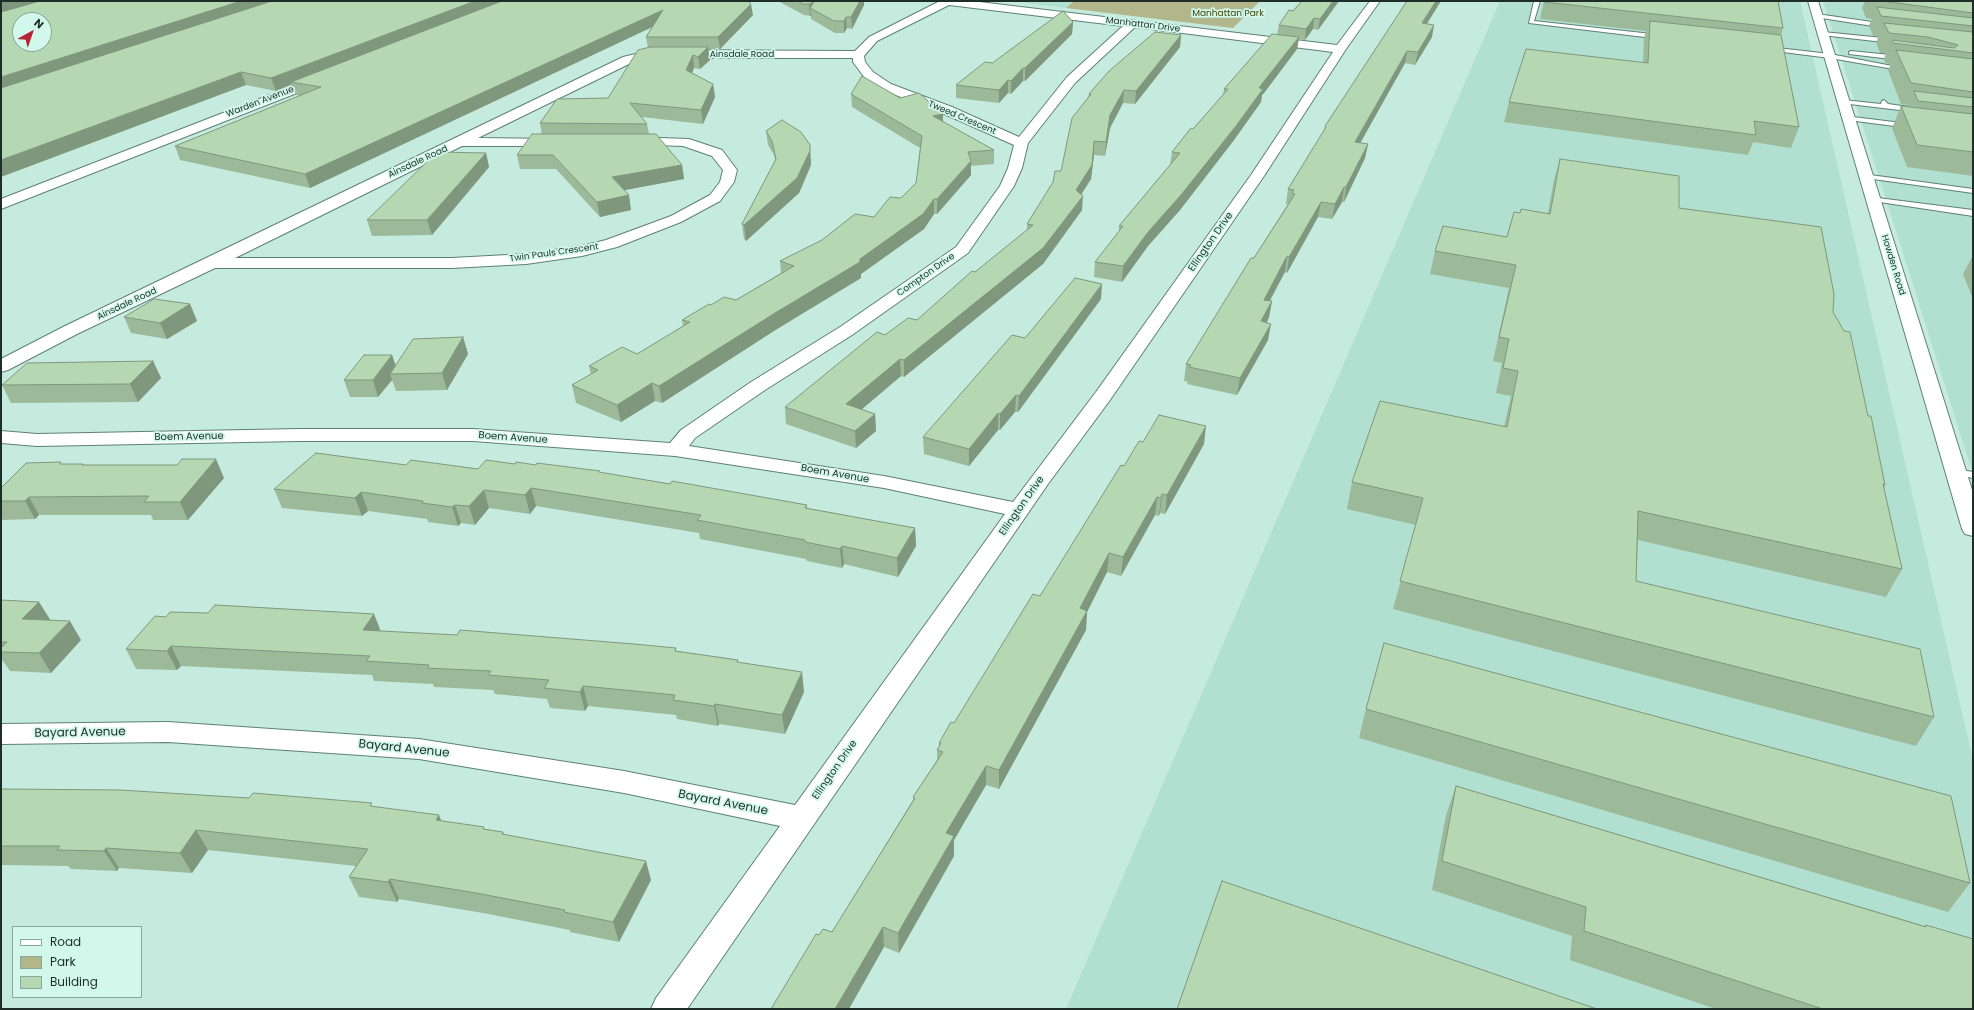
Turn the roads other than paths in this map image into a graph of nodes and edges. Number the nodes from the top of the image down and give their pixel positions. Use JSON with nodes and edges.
{"nodes":[{"id":1,"x":946,"y":1,"type":"edge"},
{"id":2,"x":1375,"y":1,"type":"edge"},
{"id":3,"x":1537,"y":1,"type":"edge"},
{"id":4,"x":1815,"y":9,"type":"edge"},
{"id":5,"x":1133,"y":23,"type":"junction"},
{"id":6,"x":1890,"y":25,"type":"edge"},
{"id":7,"x":1823,"y":34,"type":"junction"},
{"id":8,"x":1664,"y":37,"type":"edge"},
{"id":9,"x":1902,"y":42,"type":"edge"},
{"id":10,"x":1759,"y":48,"type":"edge"},
{"id":11,"x":1340,"y":49,"type":"junction"},
{"id":12,"x":1829,"y":53,"type":"junction"},
{"id":13,"x":858,"y":55,"type":"junction"},
{"id":14,"x":1911,"y":59,"type":"edge"},
{"id":15,"x":1910,"y":69,"type":"edge"},
{"id":16,"x":334,"y":73,"type":"edge"},
{"id":17,"x":1843,"y":102,"type":"junction"},
{"id":18,"x":1921,"y":110,"type":"edge"},
{"id":19,"x":1848,"y":118,"type":"junction"},
{"id":20,"x":1918,"y":127,"type":"edge"},
{"id":21,"x":459,"y":142,"type":"junction"},
{"id":22,"x":614,"y":142,"type":"edge"},
{"id":23,"x":569,"y":143,"type":"edge"},
{"id":24,"x":1021,"y":144,"type":"junction"},
{"id":25,"x":1866,"y":176,"type":"junction"},
{"id":26,"x":1973,"y":191,"type":"edge"},
{"id":27,"x":1873,"y":199,"type":"junction"},
{"id":28,"x":1,"y":204,"type":"edge"},
{"id":29,"x":1973,"y":213,"type":"edge"},
{"id":30,"x":212,"y":263,"type":"junction"},
{"id":31,"x":1,"y":366,"type":"edge"},
{"id":32,"x":1,"y":437,"type":"edge"},
{"id":33,"x":675,"y":450,"type":"junction"},
{"id":34,"x":1956,"y":472,"type":"junction"},
{"id":35,"x":1973,"y":475,"type":"edge"},
{"id":36,"x":1020,"y":510,"type":"junction"},
{"id":37,"x":1973,"y":529,"type":"edge"},
{"id":38,"x":1,"y":734,"type":"edge"},
{"id":39,"x":801,"y":818,"type":"junction"},
{"id":40,"x":668,"y":1009,"type":"edge"}],
"edges":[{"from":1,"to":5,"type":"street","name":"Manhattan Drive"},
{"from":1,"to":13,"type":"street"},
{"from":2,"to":11,"type":"street","name":"Ellington Drive"},
{"from":3,"to":8,"type":"lane"},
{"from":4,"to":6,"type":"lane"},
{"from":4,"to":7,"type":"street","name":"Howden Road"},
{"from":5,"to":11,"type":"street","name":"Manhattan Drive"},
{"from":5,"to":24,"type":"street","name":"Compton Drive"},
{"from":7,"to":9,"type":"lane"},
{"from":7,"to":12,"type":"street","name":"Howden Road"},
{"from":10,"to":12,"type":"lane"},
{"from":11,"to":36,"type":"street","name":"Ellington Drive"},
{"from":12,"to":14,"type":"lane"},
{"from":12,"to":15,"type":"lane"},
{"from":12,"to":17,"type":"street","name":"Howden Road"},
{"from":13,"to":21,"type":"street","name":"Ainsdale Road"},
{"from":13,"to":24,"type":"street","name":"Tweed Crescent"},
{"from":16,"to":28,"type":"street","name":"Warden Avenue"},
{"from":17,"to":18,"type":"lane"},
{"from":17,"to":19,"type":"street","name":"Howden Road"},
{"from":19,"to":20,"type":"lane"},
{"from":19,"to":25,"type":"street","name":"Howden Road"},
{"from":21,"to":23,"type":"street"},
{"from":21,"to":30,"type":"street","name":"Ainsdale Road"},
{"from":22,"to":30,"type":"street","name":"Twin Pauls Crescent"},
{"from":24,"to":33,"type":"street","name":"Compton Drive"},
{"from":25,"to":26,"type":"lane"},
{"from":25,"to":27,"type":"street","name":"Howden Road"},
{"from":27,"to":29,"type":"lane"},
{"from":27,"to":34,"type":"street","name":"Howden Road"},
{"from":30,"to":31,"type":"street","name":"Ainsdale Road"},
{"from":32,"to":33,"type":"street","name":"Boem Avenue"},
{"from":33,"to":36,"type":"street","name":"Boem Avenue"},
{"from":34,"to":35,"type":"lane"},
{"from":34,"to":37,"type":"street","name":"Howden Road"},
{"from":36,"to":39,"type":"street","name":"Ellington Drive"},
{"from":38,"to":39,"type":"street","name":"Bayard Avenue"},
{"from":39,"to":40,"type":"street","name":"Ellington Drive"}]}
